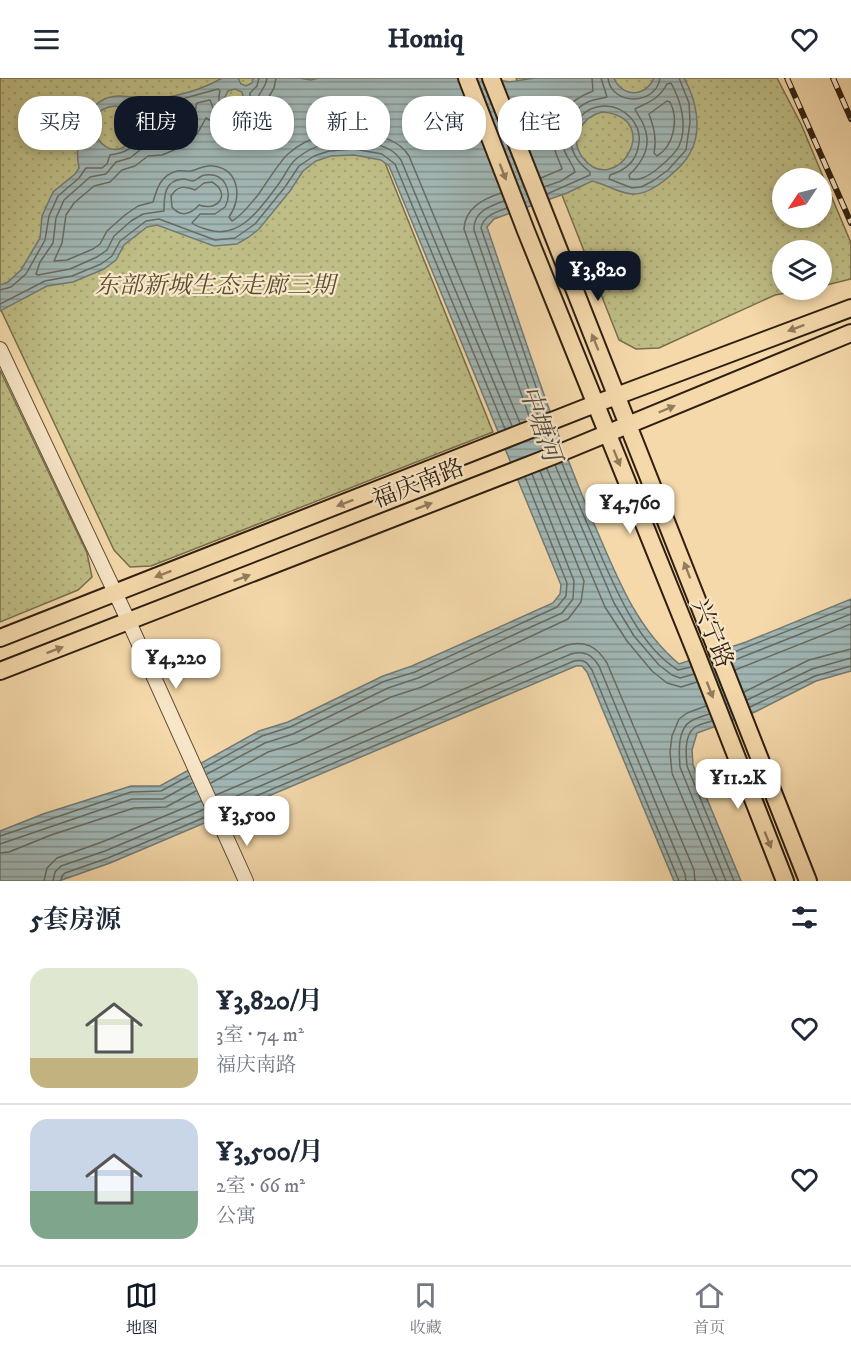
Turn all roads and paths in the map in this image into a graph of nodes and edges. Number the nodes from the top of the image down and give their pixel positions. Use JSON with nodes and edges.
{"nodes":[{"id":1,"x":467,"y":78,"type":"edge"},
{"id":2,"x":491,"y":78,"type":"edge"},
{"id":3,"x":851,"y":308,"type":"edge"},
{"id":4,"x":851,"y":333,"type":"edge"},
{"id":5,"x":0,"y":349,"type":"edge"},
{"id":6,"x":617,"y":396,"type":"junction"},
{"id":7,"x":595,"y":404,"type":"junction"},
{"id":8,"x":629,"y":425,"type":"junction"},
{"id":9,"x":607,"y":434,"type":"junction"},
{"id":10,"x":114,"y":593,"type":"junction"},
{"id":11,"x":129,"y":622,"type":"junction"},
{"id":12,"x":0,"y":638,"type":"edge"},
{"id":13,"x":0,"y":671,"type":"edge"},
{"id":14,"x":246,"y":881,"type":"edge"},
{"id":15,"x":785,"y":881,"type":"edge"},
{"id":16,"x":808,"y":881,"type":"edge"}],
"edges":[{"from":1,"to":7,"type":"main road","name":"兴宁路","one_way":true},
{"from":6,"to":2,"type":"main road","one_way":true},
{"from":3,"to":6,"type":"main road","name":"福庆南路","one_way":true},
{"from":8,"to":4,"type":"main road","name":"福庆南路","one_way":true},
{"from":5,"to":10,"type":"street"},
{"from":6,"to":7,"type":"main road","name":"福庆南路"},
{"from":6,"to":8,"type":"main road"},
{"from":7,"to":9,"type":"main road","name":"兴宁路"},
{"from":7,"to":10,"type":"main road","name":"福庆南路","one_way":true},
{"from":8,"to":9,"type":"main road","name":"福庆南路"},
{"from":16,"to":8,"type":"main road","one_way":true},
{"from":11,"to":9,"type":"main road","name":"福庆南路","one_way":true},
{"from":9,"to":15,"type":"main road","name":"兴宁路","one_way":true},
{"from":10,"to":11,"type":"street"},
{"from":10,"to":12,"type":"main road","name":"福庆南路"},
{"from":13,"to":11,"type":"main road","name":"福庆南路","one_way":true},
{"from":11,"to":14,"type":"street"}]}
